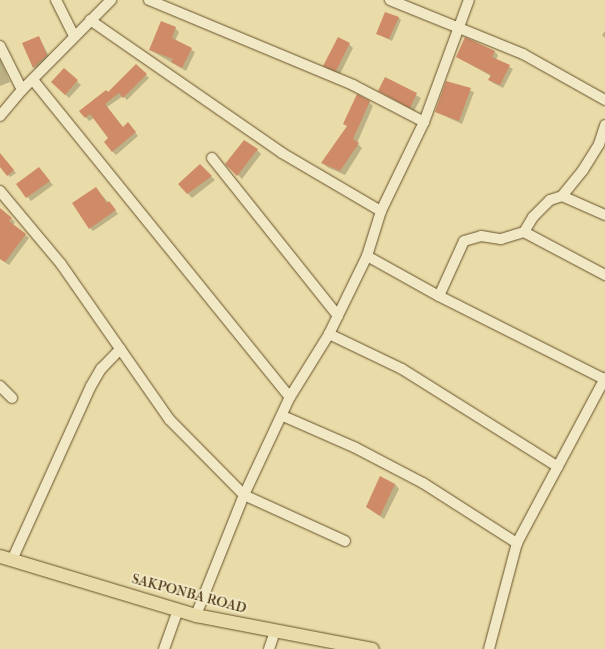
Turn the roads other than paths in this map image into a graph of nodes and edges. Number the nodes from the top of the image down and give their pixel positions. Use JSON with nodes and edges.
{"nodes":[{"id":1,"x":56,"y":0,"type":"edge"},
{"id":2,"x":111,"y":0,"type":"edge"},
{"id":3,"x":149,"y":0,"type":"edge"},
{"id":4,"x":390,"y":0,"type":"edge"},
{"id":5,"x":469,"y":0,"type":"edge"},
{"id":6,"x":90,"y":20,"type":"junction"},
{"id":7,"x":457,"y":27,"type":"junction"},
{"id":8,"x":74,"y":36,"type":"junction"},
{"id":9,"x":0,"y":46,"type":"edge"},
{"id":10,"x":33,"y":80,"type":"junction"},
{"id":11,"x":22,"y":90,"type":"junction"},
{"id":12,"x":605,"y":100,"type":"edge"},
{"id":13,"x":0,"y":116,"type":"edge"},
{"id":14,"x":424,"y":122,"type":"junction"},
{"id":15,"x":605,"y":125,"type":"edge"},
{"id":16,"x":212,"y":158,"type":"dead end"},
{"id":17,"x":0,"y":191,"type":"edge"},
{"id":18,"x":562,"y":196,"type":"junction"},
{"id":19,"x":381,"y":211,"type":"junction"},
{"id":20,"x":605,"y":215,"type":"edge"},
{"id":21,"x":524,"y":232,"type":"junction"},
{"id":22,"x":367,"y":256,"type":"junction"},
{"id":23,"x":605,"y":275,"type":"edge"},
{"id":24,"x":439,"y":296,"type":"junction"},
{"id":25,"x":338,"y":316,"type":"junction"},
{"id":26,"x":329,"y":334,"type":"junction"},
{"id":27,"x":120,"y":349,"type":"junction"},
{"id":28,"x":605,"y":379,"type":"edge"},
{"id":29,"x":0,"y":386,"type":"edge"},
{"id":30,"x":290,"y":397,"type":"junction"},
{"id":31,"x":12,"y":398,"type":"dead end"},
{"id":32,"x":283,"y":416,"type":"junction"},
{"id":33,"x":558,"y":467,"type":"junction"},
{"id":34,"x":244,"y":495,"type":"junction"},
{"id":35,"x":345,"y":541,"type":"dead end"},
{"id":36,"x":516,"y":543,"type":"junction"},
{"id":37,"x":6,"y":558,"type":"edge"},
{"id":38,"x":178,"y":610,"type":"junction"},
{"id":39,"x":196,"y":615,"type":"junction"},
{"id":40,"x":275,"y":632,"type":"junction"},
{"id":41,"x":164,"y":649,"type":"edge"},
{"id":42,"x":270,"y":649,"type":"edge"},
{"id":43,"x":372,"y":649,"type":"edge"},
{"id":44,"x":489,"y":649,"type":"edge"}],
"edges":[{"from":1,"to":8,"type":"street"},
{"from":2,"to":6,"type":"street"},
{"from":3,"to":14,"type":"street"},
{"from":4,"to":7,"type":"street"},
{"from":5,"to":7,"type":"street"},
{"from":6,"to":8,"type":"street"},
{"from":6,"to":19,"type":"street"},
{"from":7,"to":12,"type":"street"},
{"from":7,"to":14,"type":"street"},
{"from":8,"to":10,"type":"street"},
{"from":9,"to":11,"type":"street"},
{"from":10,"to":11,"type":"street"},
{"from":10,"to":30,"type":"street"},
{"from":11,"to":13,"type":"street"},
{"from":14,"to":19,"type":"street"},
{"from":15,"to":18,"type":"street"},
{"from":16,"to":25,"type":"street"},
{"from":17,"to":27,"type":"street"},
{"from":18,"to":20,"type":"street"},
{"from":18,"to":21,"type":"street"},
{"from":19,"to":22,"type":"street"},
{"from":21,"to":23,"type":"street"},
{"from":21,"to":24,"type":"street"},
{"from":22,"to":24,"type":"street"},
{"from":22,"to":25,"type":"street"},
{"from":24,"to":28,"type":"street"},
{"from":25,"to":26,"type":"street"},
{"from":26,"to":30,"type":"street"},
{"from":26,"to":33,"type":"street"},
{"from":27,"to":34,"type":"street"},
{"from":27,"to":37,"type":"street"},
{"from":28,"to":33,"type":"street"},
{"from":29,"to":31,"type":"street"},
{"from":30,"to":32,"type":"street"},
{"from":32,"to":34,"type":"street"},
{"from":32,"to":36,"type":"street"},
{"from":33,"to":36,"type":"street"},
{"from":34,"to":35,"type":"street"},
{"from":34,"to":39,"type":"street"},
{"from":36,"to":44,"type":"street"},
{"from":37,"to":38,"type":"main road","name":"SAKPONBA ROAD"},
{"from":38,"to":39,"type":"main road","name":"SAKPONBA ROAD"},
{"from":38,"to":41,"type":"street"},
{"from":39,"to":40,"type":"main road","name":"SAKPONBA ROAD"},
{"from":40,"to":42,"type":"street"},
{"from":40,"to":43,"type":"main road","name":"SAKPONBA ROAD"}]}
